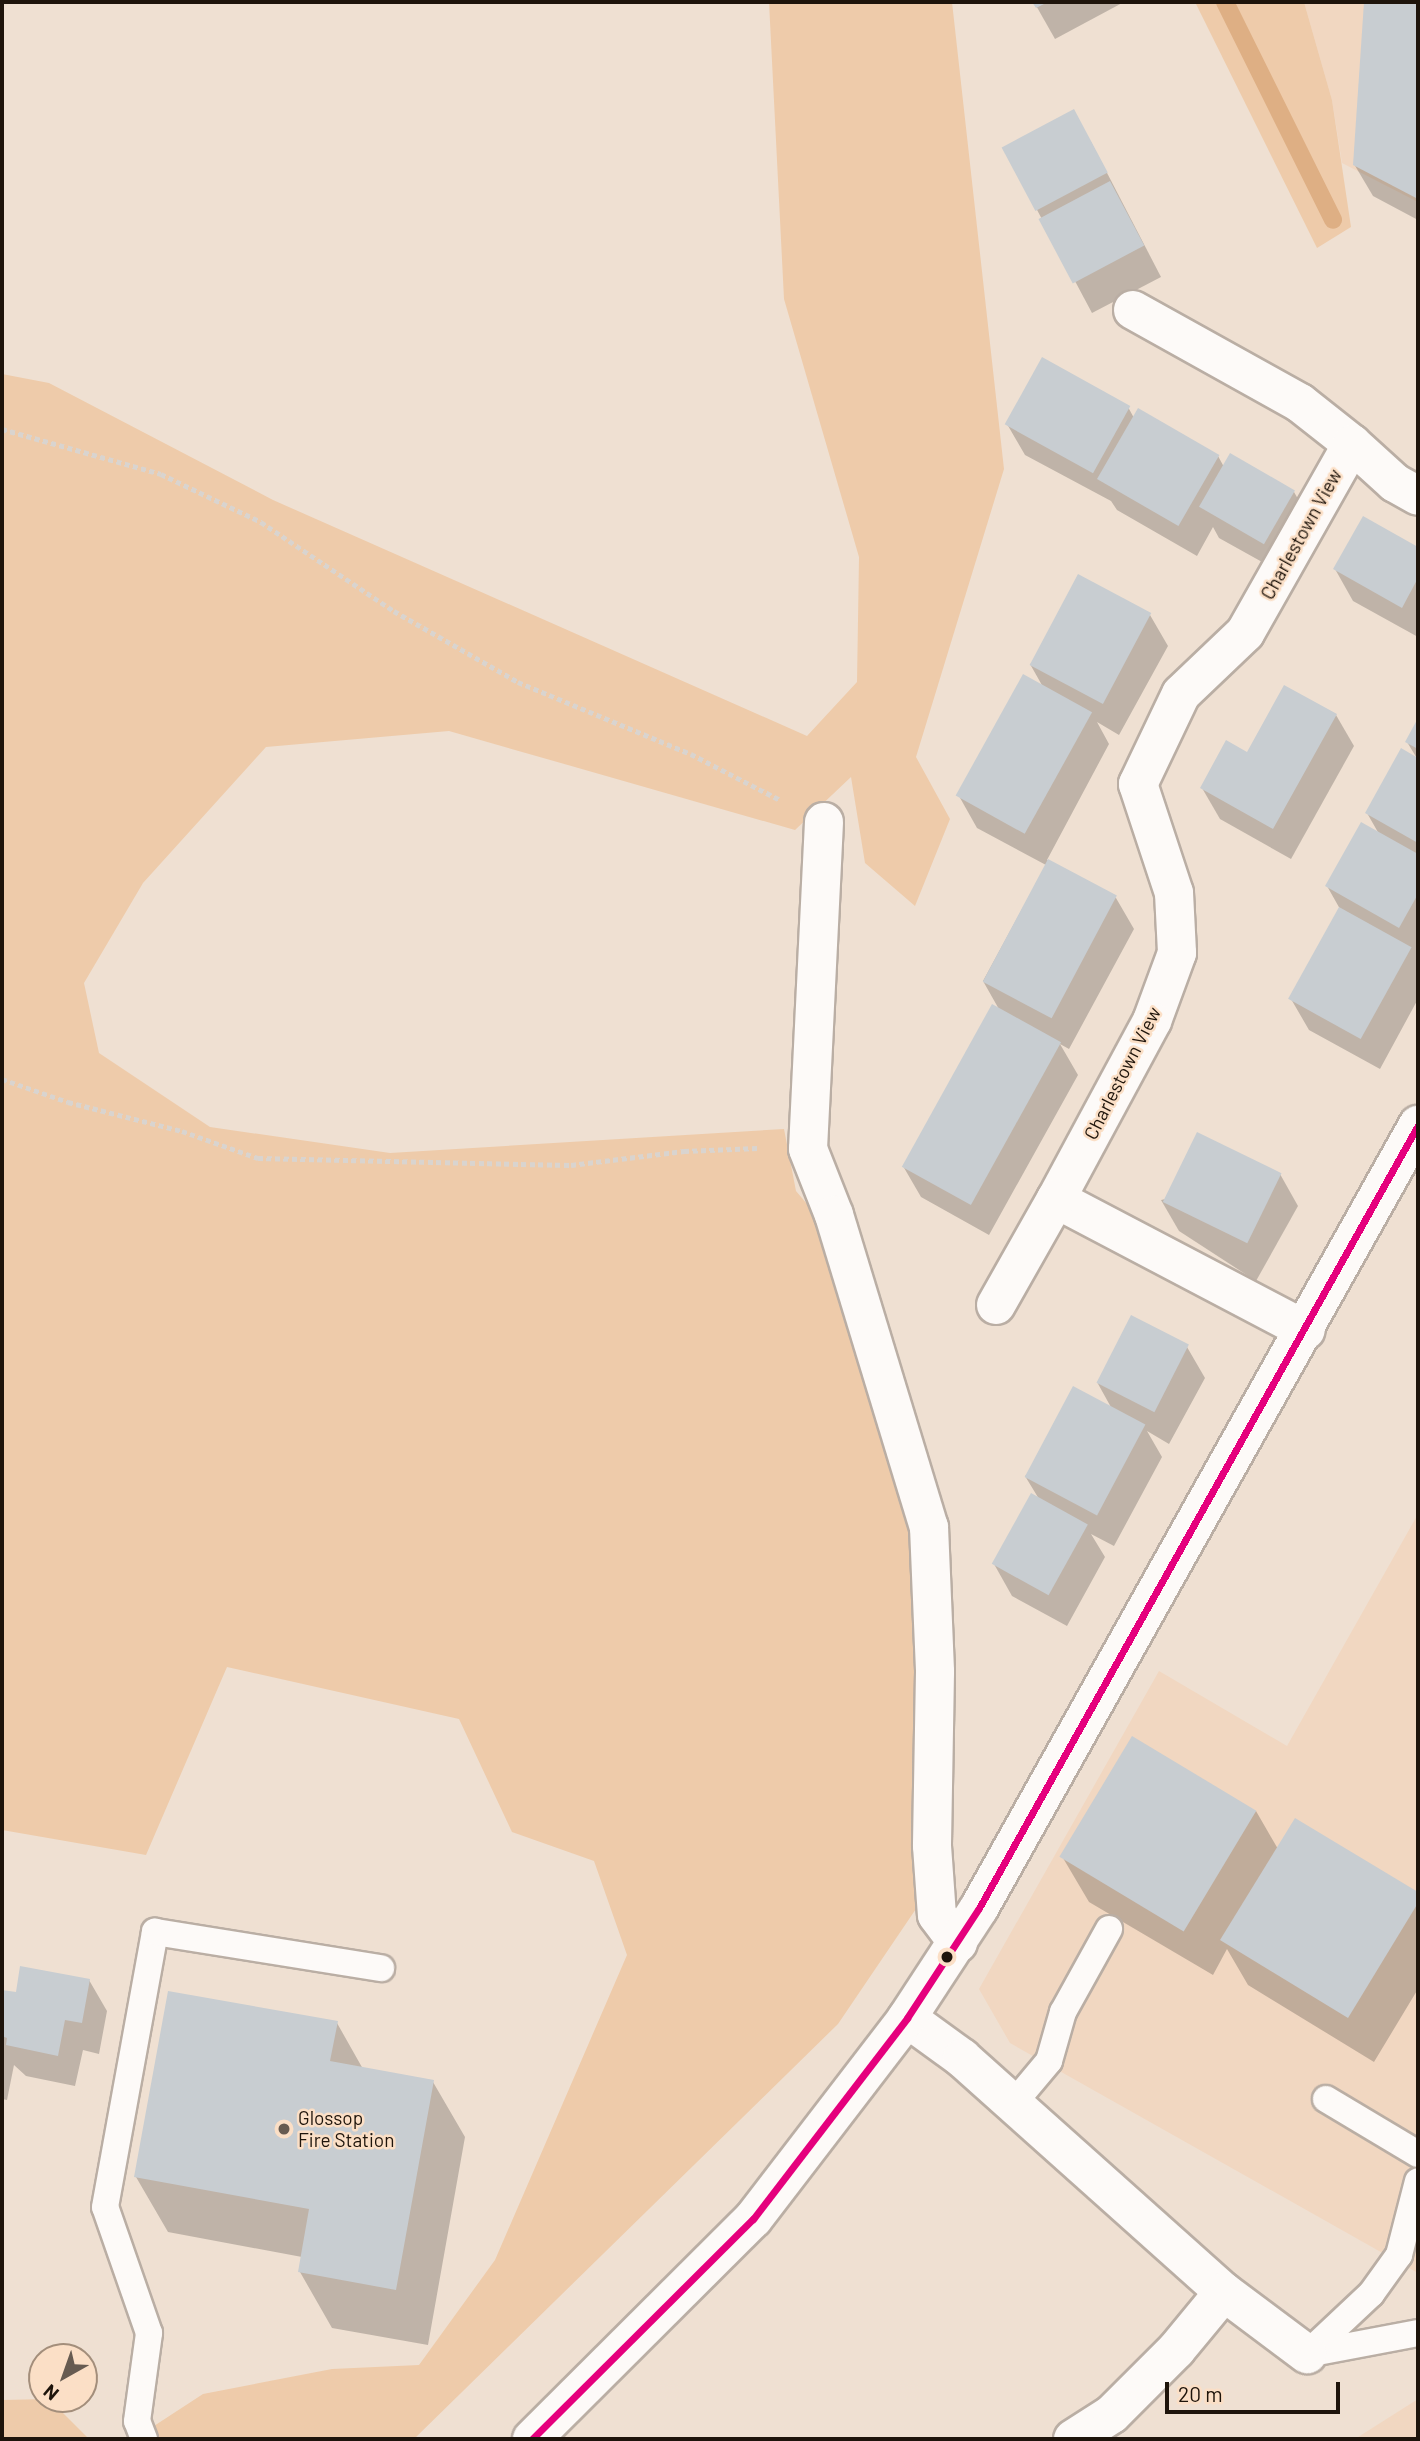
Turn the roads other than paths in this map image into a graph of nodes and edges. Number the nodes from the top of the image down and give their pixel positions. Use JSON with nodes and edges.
{"nodes":[{"id":1,"x":1133,"y":310,"type":"dead end"},
{"id":2,"x":1352,"y":444,"type":"junction"},
{"id":3,"x":1418,"y":496,"type":"edge"},
{"id":4,"x":824,"y":822,"type":"road end"},
{"id":5,"x":1418,"y":1125,"type":"edge"},
{"id":6,"x":1056,"y":1199,"type":"junction"},
{"id":7,"x":996,"y":1305,"type":"dead end"},
{"id":8,"x":1306,"y":1330,"type":"junction"},
{"id":9,"x":1109,"y":1928,"type":"dead end"},
{"id":10,"x":958,"y":1942,"type":"junction"},
{"id":11,"x":381,"y":1968,"type":"dead end"},
{"id":12,"x":907,"y":2018,"type":"junction"},
{"id":13,"x":1326,"y":2099,"type":"dead end"},
{"id":14,"x":1013,"y":2104,"type":"junction"},
{"id":15,"x":1418,"y":2154,"type":"edge"},
{"id":16,"x":1418,"y":2180,"type":"edge"},
{"id":17,"x":1224,"y":2292,"type":"junction"},
{"id":18,"x":1418,"y":2333,"type":"edge"},
{"id":19,"x":1307,"y":2354,"type":"junction"},
{"id":20,"x":144,"y":2439,"type":"edge"},
{"id":21,"x":531,"y":2439,"type":"edge"},
{"id":22,"x":1073,"y":2439,"type":"edge"}],
"edges":[{"from":1,"to":2,"type":"street"},
{"from":2,"to":3,"type":"street"},
{"from":2,"to":6,"type":"street","name":"Charlestown View"},
{"from":4,"to":10,"type":"street"},
{"from":5,"to":8,"type":"street"},
{"from":6,"to":7,"type":"street","name":"Charlestown View"},
{"from":6,"to":8,"type":"street"},
{"from":8,"to":10,"type":"street"},
{"from":9,"to":14,"type":"lane"},
{"from":10,"to":12,"type":"street"},
{"from":11,"to":20,"type":"lane"},
{"from":12,"to":14,"type":"street"},
{"from":12,"to":21,"type":"street"},
{"from":13,"to":15,"type":"lane"},
{"from":14,"to":17,"type":"street"},
{"from":16,"to":19,"type":"lane"},
{"from":17,"to":19,"type":"street"},
{"from":17,"to":22,"type":"street"},
{"from":18,"to":19,"type":"lane"}]}
